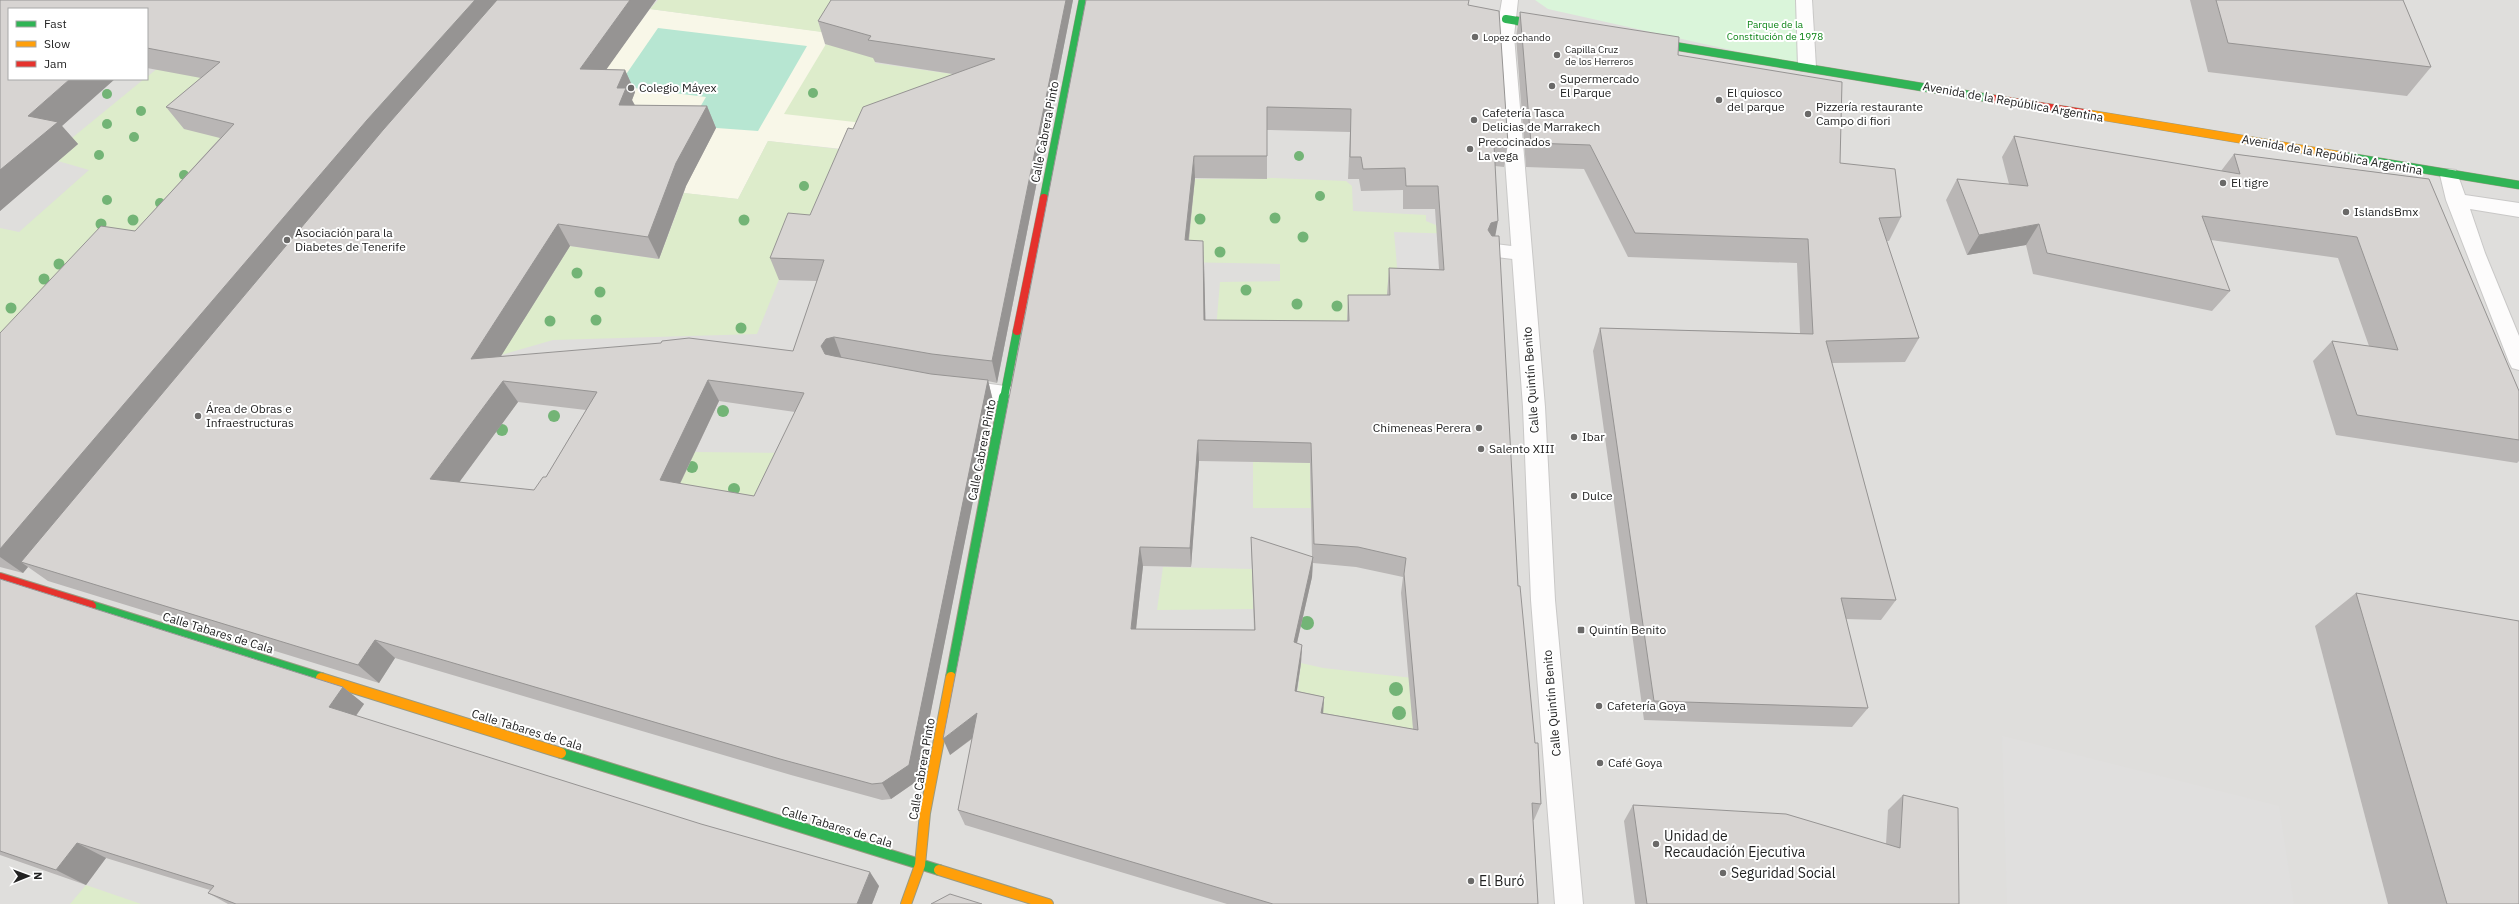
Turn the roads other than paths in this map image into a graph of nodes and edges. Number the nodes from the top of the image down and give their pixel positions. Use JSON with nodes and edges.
{"nodes":[{"id":1,"x":1083,"y":0,"type":"edge"},
{"id":2,"x":1804,"y":0,"type":"edge"},
{"id":3,"x":1503,"y":12,"type":"edge"},
{"id":4,"x":1558,"y":28,"type":"edge"},
{"id":5,"x":1637,"y":40,"type":"edge"},
{"id":6,"x":1807,"y":67,"type":"junction"},
{"id":7,"x":2449,"y":175,"type":"junction"},
{"id":8,"x":2519,"y":185,"type":"edge"},
{"id":9,"x":2456,"y":200,"type":"junction"},
{"id":10,"x":2519,"y":210,"type":"edge"},
{"id":11,"x":1495,"y":251,"type":"edge"},
{"id":12,"x":1521,"y":253,"type":"junction"},
{"id":13,"x":2519,"y":362,"type":"edge"},
{"id":14,"x":938,"y":385,"type":"edge"},
{"id":15,"x":1005,"y":393,"type":"junction"},
{"id":16,"x":44,"y":568,"type":"edge"},
{"id":17,"x":0,"y":578,"type":"edge"},
{"id":18,"x":28,"y":586,"type":"junction"},
{"id":19,"x":920,"y":865,"type":"junction"},
{"id":20,"x":906,"y":904,"type":"edge"},
{"id":21,"x":1048,"y":904,"type":"edge"},
{"id":22,"x":1569,"y":904,"type":"edge"}],
"edges":[{"from":1,"to":15,"type":"street","name":"Calle Cabrera Pinto"},
{"from":2,"to":6,"type":"street"},
{"from":3,"to":4,"type":"street"},
{"from":3,"to":12,"type":"street","name":"Calle Quintín Benito"},
{"from":5,"to":6,"type":"street","name":"Avenida de la República Argentina"},
{"from":6,"to":7,"type":"street","name":"Avenida de la República Argentina"},
{"from":7,"to":8,"type":"street","name":"Avenida de la República Argentina"},
{"from":7,"to":9,"type":"street"},
{"from":9,"to":10,"type":"street"},
{"from":9,"to":13,"type":"street"},
{"from":11,"to":12,"type":"street"},
{"from":12,"to":22,"type":"street","name":"Calle Quintín Benito"},
{"from":14,"to":15,"type":"street"},
{"from":15,"to":19,"type":"street","name":"Calle Cabrera Pinto"},
{"from":16,"to":18,"type":"street"},
{"from":17,"to":18,"type":"street","name":"Calle Tabares de Cala"},
{"from":18,"to":19,"type":"street","name":"Calle Tabares de Cala"},
{"from":19,"to":20,"type":"street","name":"Calle Cabrera Pinto"},
{"from":19,"to":21,"type":"street","name":"Calle Tabares de Cala"}]}
